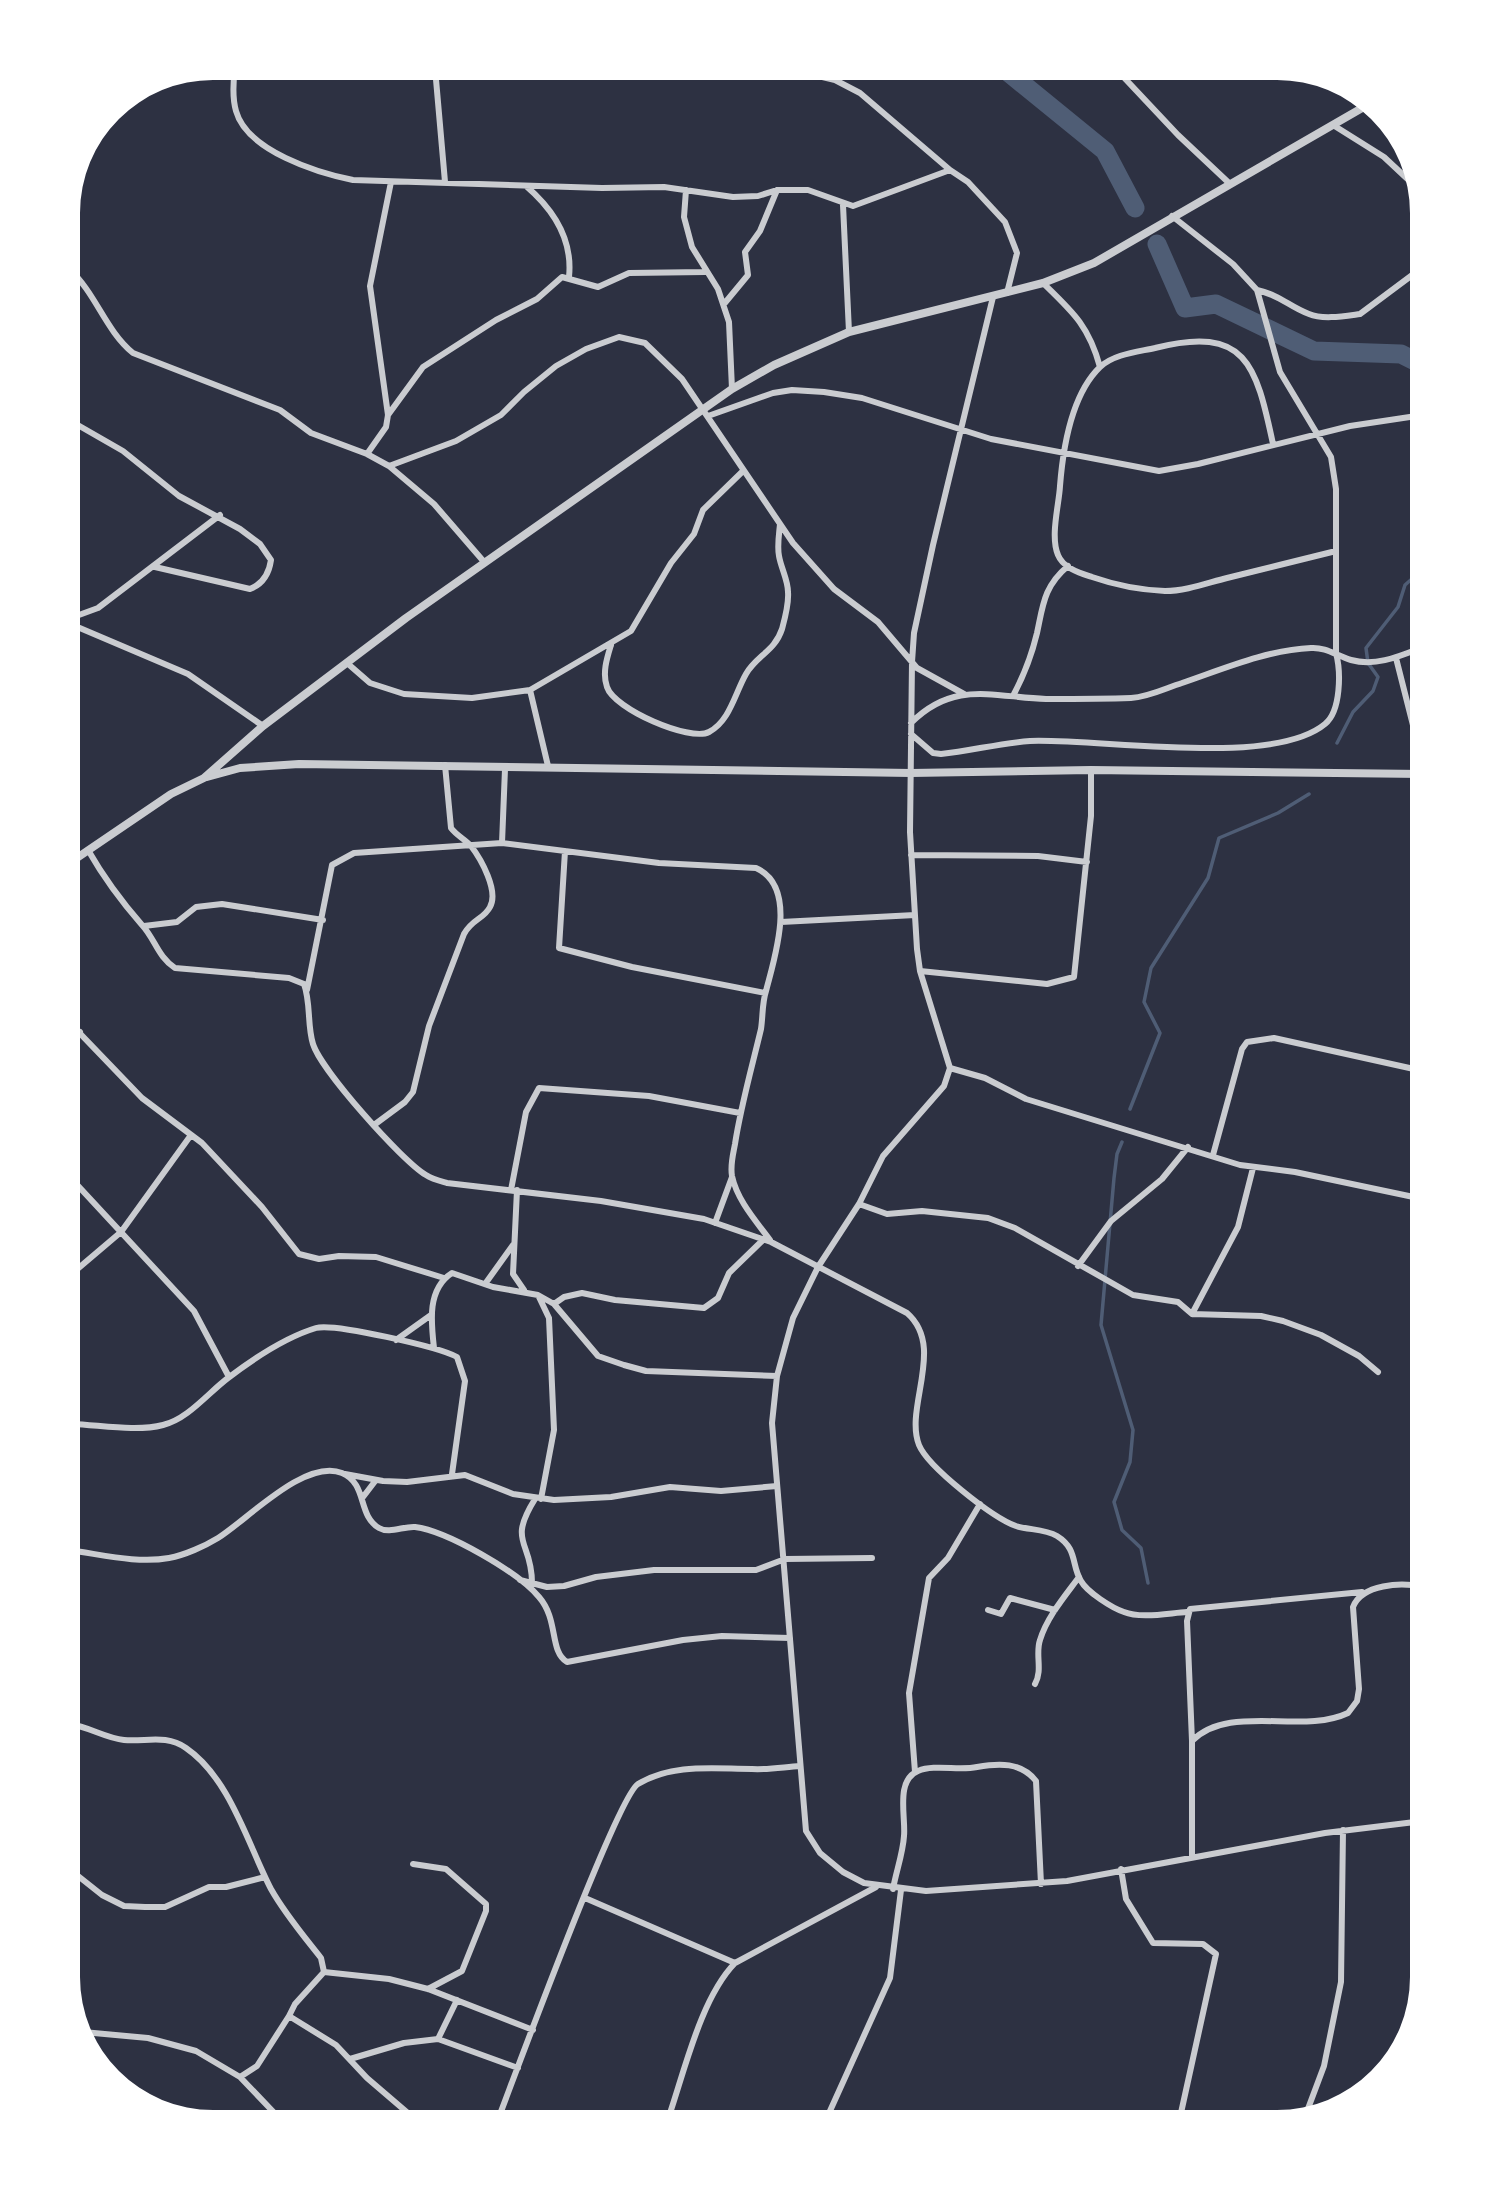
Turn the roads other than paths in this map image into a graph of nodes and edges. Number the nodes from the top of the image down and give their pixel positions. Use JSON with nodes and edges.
{"nodes":[{"id":1,"x":233,"y":81,"type":"edge"},
{"id":2,"x":436,"y":81,"type":"edge"},
{"id":3,"x":837,"y":81,"type":"edge"},
{"id":4,"x":1128,"y":81,"type":"edge"},
{"id":5,"x":1360,"y":109,"type":"edge"},
{"id":6,"x":1333,"y":125,"type":"junction"},
{"id":7,"x":950,"y":170,"type":"junction"},
{"id":8,"x":1405,"y":177,"type":"edge"},
{"id":9,"x":391,"y":182,"type":"junction"},
{"id":10,"x":445,"y":182,"type":"junction"},
{"id":11,"x":1230,"y":183,"type":"junction"},
{"id":12,"x":525,"y":185,"type":"junction"},
{"id":13,"x":686,"y":190,"type":"junction"},
{"id":14,"x":777,"y":190,"type":"junction"},
{"id":15,"x":843,"y":205,"type":"junction"},
{"id":16,"x":1172,"y":216,"type":"junction"},
{"id":17,"x":705,"y":272,"type":"junction"},
{"id":18,"x":569,"y":277,"type":"junction"},
{"id":19,"x":1410,"y":277,"type":"edge"},
{"id":20,"x":81,"y":283,"type":"edge"},
{"id":21,"x":1043,"y":284,"type":"junction"},
{"id":22,"x":1256,"y":290,"type":"junction"},
{"id":23,"x":1007,"y":293,"type":"junction"},
{"id":24,"x":993,"y":297,"type":"junction"},
{"id":25,"x":724,"y":304,"type":"junction"},
{"id":26,"x":849,"y":332,"type":"junction"},
{"id":27,"x":1100,"y":367,"type":"junction"},
{"id":28,"x":732,"y":389,"type":"junction"},
{"id":29,"x":706,"y":413,"type":"junction"},
{"id":30,"x":388,"y":415,"type":"junction"},
{"id":31,"x":1410,"y":417,"type":"edge"},
{"id":32,"x":81,"y":427,"type":"edge"},
{"id":33,"x":960,"y":429,"type":"junction"},
{"id":34,"x":1317,"y":433,"type":"junction"},
{"id":35,"x":1273,"y":444,"type":"junction"},
{"id":36,"x":1063,"y":453,"type":"junction"},
{"id":37,"x":367,"y":454,"type":"junction"},
{"id":38,"x":389,"y":466,"type":"junction"},
{"id":39,"x":742,"y":472,"type":"junction"},
{"id":40,"x":220,"y":515,"type":"junction"},
{"id":41,"x":780,"y":524,"type":"junction"},
{"id":42,"x":1336,"y":551,"type":"junction"},
{"id":43,"x":485,"y":563,"type":"junction"},
{"id":44,"x":1068,"y":566,"type":"junction"},
{"id":45,"x":155,"y":567,"type":"junction"},
{"id":46,"x":81,"y":615,"type":"edge"},
{"id":47,"x":81,"y":627,"type":"edge"},
{"id":48,"x":611,"y":645,"type":"junction"},
{"id":49,"x":1410,"y":652,"type":"edge"},
{"id":50,"x":1336,"y":653,"type":"junction"},
{"id":51,"x":1396,"y":658,"type":"junction"},
{"id":52,"x":912,"y":662,"type":"junction"},
{"id":53,"x":346,"y":663,"type":"junction"},
{"id":54,"x":530,"y":690,"type":"junction"},
{"id":55,"x":964,"y":694,"type":"junction"},
{"id":56,"x":1014,"y":694,"type":"junction"},
{"id":57,"x":1410,"y":713,"type":"edge"},
{"id":58,"x":911,"y":723,"type":"junction"},
{"id":59,"x":263,"y":726,"type":"junction"},
{"id":60,"x":911,"y":734,"type":"junction"},
{"id":61,"x":445,"y":765,"type":"junction"},
{"id":62,"x":548,"y":766,"type":"junction"},
{"id":63,"x":505,"y":769,"type":"junction"},
{"id":64,"x":1091,"y":770,"type":"junction"},
{"id":65,"x":911,"y":772,"type":"junction"},
{"id":66,"x":1410,"y":774,"type":"edge"},
{"id":67,"x":204,"y":778,"type":"junction"},
{"id":68,"x":502,"y":843,"type":"junction"},
{"id":69,"x":470,"y":845,"type":"junction"},
{"id":70,"x":88,"y":850,"type":"junction"},
{"id":71,"x":565,"y":851,"type":"junction"},
{"id":72,"x":81,"y":855,"type":"edge"},
{"id":73,"x":911,"y":855,"type":"junction"},
{"id":74,"x":1087,"y":862,"type":"junction"},
{"id":75,"x":915,"y":915,"type":"junction"},
{"id":76,"x":323,"y":920,"type":"junction"},
{"id":77,"x":781,"y":922,"type":"junction"},
{"id":78,"x":144,"y":926,"type":"junction"},
{"id":79,"x":920,"y":971,"type":"junction"},
{"id":80,"x":307,"y":991,"type":"junction"},
{"id":81,"x":765,"y":993,"type":"junction"},
{"id":82,"x":80,"y":1032,"type":"edge"},
{"id":83,"x":950,"y":1068,"type":"junction"},
{"id":84,"x":1410,"y":1068,"type":"edge"},
{"id":85,"x":740,"y":1113,"type":"junction"},
{"id":86,"x":374,"y":1125,"type":"junction"},
{"id":87,"x":191,"y":1135,"type":"junction"},
{"id":88,"x":1188,"y":1147,"type":"junction"},
{"id":89,"x":1213,"y":1155,"type":"junction"},
{"id":90,"x":1253,"y":1168,"type":"junction"},
{"id":91,"x":732,"y":1177,"type":"junction"},
{"id":92,"x":80,"y":1188,"type":"edge"},
{"id":93,"x":514,"y":1190,"type":"junction"},
{"id":94,"x":1410,"y":1196,"type":"edge"},
{"id":95,"x":859,"y":1204,"type":"junction"},
{"id":96,"x":715,"y":1223,"type":"junction"},
{"id":97,"x":121,"y":1232,"type":"junction"},
{"id":98,"x":768,"y":1240,"type":"junction"},
{"id":99,"x":514,"y":1244,"type":"junction"},
{"id":100,"x":80,"y":1266,"type":"edge"},
{"id":101,"x":1078,"y":1266,"type":"junction"},
{"id":102,"x":818,"y":1267,"type":"junction"},
{"id":103,"x":444,"y":1278,"type":"junction"},
{"id":104,"x":485,"y":1284,"type":"junction"},
{"id":105,"x":524,"y":1290,"type":"junction"},
{"id":106,"x":538,"y":1295,"type":"junction"},
{"id":107,"x":554,"y":1304,"type":"junction"},
{"id":108,"x":1192,"y":1314,"type":"junction"},
{"id":109,"x":430,"y":1315,"type":"junction"},
{"id":110,"x":396,"y":1340,"type":"junction"},
{"id":111,"x":433,"y":1348,"type":"junction"},
{"id":112,"x":1378,"y":1372,"type":"dead end"},
{"id":113,"x":777,"y":1376,"type":"junction"},
{"id":114,"x":229,"y":1377,"type":"junction"},
{"id":115,"x":80,"y":1424,"type":"edge"},
{"id":116,"x":344,"y":1474,"type":"junction"},
{"id":117,"x":452,"y":1474,"type":"junction"},
{"id":118,"x":376,"y":1480,"type":"junction"},
{"id":119,"x":777,"y":1486,"type":"junction"},
{"id":120,"x":363,"y":1497,"type":"junction"},
{"id":121,"x":538,"y":1499,"type":"junction"},
{"id":122,"x":980,"y":1504,"type":"junction"},
{"id":123,"x":80,"y":1551,"type":"edge"},
{"id":124,"x":872,"y":1558,"type":"dead end"},
{"id":125,"x":785,"y":1559,"type":"junction"},
{"id":126,"x":1079,"y":1577,"type":"junction"},
{"id":127,"x":518,"y":1579,"type":"junction"},
{"id":128,"x":532,"y":1583,"type":"junction"},
{"id":129,"x":1410,"y":1585,"type":"edge"},
{"id":130,"x":1363,"y":1592,"type":"junction"},
{"id":131,"x":988,"y":1610,"type":"dead end"},
{"id":132,"x":1055,"y":1610,"type":"junction"},
{"id":133,"x":1187,"y":1612,"type":"junction"},
{"id":134,"x":790,"y":1638,"type":"junction"},
{"id":135,"x":1035,"y":1684,"type":"dead end"},
{"id":136,"x":80,"y":1728,"type":"edge"},
{"id":137,"x":1192,"y":1741,"type":"junction"},
{"id":138,"x":800,"y":1766,"type":"junction"},
{"id":139,"x":915,"y":1772,"type":"junction"},
{"id":140,"x":1410,"y":1822,"type":"edge"},
{"id":141,"x":1343,"y":1830,"type":"junction"},
{"id":142,"x":1192,"y":1856,"type":"junction"},
{"id":143,"x":413,"y":1864,"type":"dead end"},
{"id":144,"x":1121,"y":1869,"type":"junction"},
{"id":145,"x":265,"y":1877,"type":"junction"},
{"id":146,"x":80,"y":1878,"type":"edge"},
{"id":147,"x":1041,"y":1884,"type":"junction"},
{"id":148,"x":877,"y":1886,"type":"junction"},
{"id":149,"x":893,"y":1889,"type":"junction"},
{"id":150,"x":901,"y":1890,"type":"junction"},
{"id":151,"x":585,"y":1898,"type":"junction"},
{"id":152,"x":736,"y":1963,"type":"junction"},
{"id":153,"x":324,"y":1972,"type":"junction"},
{"id":154,"x":428,"y":1989,"type":"junction"},
{"id":155,"x":457,"y":2000,"type":"junction"},
{"id":156,"x":289,"y":2016,"type":"junction"},
{"id":157,"x":533,"y":2030,"type":"junction"},
{"id":158,"x":94,"y":2033,"type":"edge"},
{"id":159,"x":438,"y":2039,"type":"junction"},
{"id":160,"x":350,"y":2059,"type":"junction"},
{"id":161,"x":518,"y":2068,"type":"junction"},
{"id":162,"x":240,"y":2077,"type":"junction"},
{"id":163,"x":1309,"y":2105,"type":"edge"},
{"id":164,"x":270,"y":2109,"type":"edge"},
{"id":165,"x":404,"y":2109,"type":"edge"},
{"id":166,"x":502,"y":2109,"type":"edge"},
{"id":167,"x":672,"y":2109,"type":"edge"},
{"id":168,"x":831,"y":2110,"type":"edge"},
{"id":169,"x":1182,"y":2110,"type":"edge"}],
"edges":[{"from":1,"to":9,"type":"street"},
{"from":2,"to":10,"type":"street"},
{"from":3,"to":7,"type":"street"},
{"from":4,"to":11,"type":"street"},
{"from":5,"to":6,"type":"street"},
{"from":6,"to":8,"type":"street"},
{"from":6,"to":11,"type":"street"},
{"from":7,"to":15,"type":"street"},
{"from":7,"to":23,"type":"street"},
{"from":9,"to":10,"type":"street"},
{"from":9,"to":30,"type":"street"},
{"from":10,"to":12,"type":"street"},
{"from":11,"to":16,"type":"street"},
{"from":12,"to":13,"type":"street"},
{"from":12,"to":18,"type":"street"},
{"from":13,"to":14,"type":"street"},
{"from":13,"to":17,"type":"street"},
{"from":14,"to":15,"type":"street"},
{"from":14,"to":25,"type":"street"},
{"from":15,"to":26,"type":"street"},
{"from":16,"to":21,"type":"street"},
{"from":16,"to":22,"type":"street"},
{"from":17,"to":18,"type":"street"},
{"from":17,"to":25,"type":"street"},
{"from":18,"to":30,"type":"street"},
{"from":19,"to":22,"type":"street"},
{"from":20,"to":37,"type":"street"},
{"from":21,"to":23,"type":"street"},
{"from":21,"to":27,"type":"street"},
{"from":22,"to":34,"type":"street"},
{"from":23,"to":24,"type":"street"},
{"from":24,"to":26,"type":"street"},
{"from":24,"to":33,"type":"street"},
{"from":25,"to":28,"type":"street"},
{"from":26,"to":28,"type":"street"},
{"from":27,"to":35,"type":"street"},
{"from":27,"to":36,"type":"street"},
{"from":28,"to":29,"type":"street"},
{"from":29,"to":33,"type":"street"},
{"from":29,"to":38,"type":"street"},
{"from":29,"to":39,"type":"street"},
{"from":29,"to":43,"type":"street"},
{"from":30,"to":37,"type":"street"},
{"from":31,"to":34,"type":"street"},
{"from":32,"to":40,"type":"street"},
{"from":33,"to":36,"type":"street"},
{"from":33,"to":52,"type":"street"},
{"from":34,"to":35,"type":"street"},
{"from":34,"to":42,"type":"street"},
{"from":35,"to":36,"type":"street"},
{"from":36,"to":44,"type":"street"},
{"from":37,"to":38,"type":"street"},
{"from":38,"to":43,"type":"street"},
{"from":39,"to":41,"type":"street"},
{"from":39,"to":48,"type":"street"},
{"from":40,"to":45,"type":"street"},
{"from":40,"to":45,"type":"street"},
{"from":41,"to":48,"type":"street"},
{"from":41,"to":52,"type":"street"},
{"from":42,"to":44,"type":"street"},
{"from":42,"to":50,"type":"street"},
{"from":43,"to":53,"type":"street"},
{"from":44,"to":56,"type":"street"},
{"from":45,"to":46,"type":"street"},
{"from":47,"to":59,"type":"street"},
{"from":48,"to":54,"type":"street"},
{"from":49,"to":51,"type":"street"},
{"from":50,"to":51,"type":"street"},
{"from":50,"to":56,"type":"street"},
{"from":50,"to":60,"type":"street"},
{"from":51,"to":57,"type":"street"},
{"from":52,"to":55,"type":"street"},
{"from":52,"to":58,"type":"street"},
{"from":53,"to":54,"type":"street"},
{"from":53,"to":59,"type":"street"},
{"from":54,"to":62,"type":"street"},
{"from":55,"to":56,"type":"street"},
{"from":55,"to":58,"type":"street"},
{"from":58,"to":60,"type":"street"},
{"from":59,"to":67,"type":"street"},
{"from":60,"to":65,"type":"street"},
{"from":61,"to":63,"type":"street"},
{"from":61,"to":67,"type":"street"},
{"from":61,"to":69,"type":"street"},
{"from":62,"to":63,"type":"street"},
{"from":62,"to":65,"type":"street"},
{"from":63,"to":68,"type":"street"},
{"from":64,"to":65,"type":"street"},
{"from":64,"to":66,"type":"street"},
{"from":64,"to":74,"type":"street"},
{"from":65,"to":73,"type":"street"},
{"from":67,"to":70,"type":"street"},
{"from":68,"to":69,"type":"street"},
{"from":68,"to":71,"type":"street"},
{"from":69,"to":76,"type":"street"},
{"from":69,"to":86,"type":"street"},
{"from":70,"to":72,"type":"street"},
{"from":70,"to":78,"type":"street"},
{"from":71,"to":77,"type":"street"},
{"from":71,"to":81,"type":"street"},
{"from":73,"to":74,"type":"street"},
{"from":73,"to":75,"type":"street"},
{"from":74,"to":79,"type":"street"},
{"from":75,"to":77,"type":"street"},
{"from":75,"to":79,"type":"street"},
{"from":76,"to":78,"type":"street"},
{"from":76,"to":80,"type":"street"},
{"from":77,"to":81,"type":"street"},
{"from":78,"to":80,"type":"street"},
{"from":79,"to":83,"type":"street"},
{"from":80,"to":86,"type":"street"},
{"from":81,"to":85,"type":"street"},
{"from":82,"to":87,"type":"street"},
{"from":83,"to":88,"type":"street"},
{"from":83,"to":95,"type":"street"},
{"from":84,"to":89,"type":"street"},
{"from":85,"to":91,"type":"street"},
{"from":85,"to":93,"type":"street"},
{"from":86,"to":93,"type":"street"},
{"from":87,"to":97,"type":"street"},
{"from":87,"to":103,"type":"street"},
{"from":88,"to":89,"type":"street"},
{"from":88,"to":101,"type":"street"},
{"from":89,"to":90,"type":"street"},
{"from":90,"to":94,"type":"street"},
{"from":90,"to":108,"type":"street"},
{"from":91,"to":96,"type":"street"},
{"from":91,"to":98,"type":"street"},
{"from":92,"to":97,"type":"street"},
{"from":93,"to":96,"type":"street"},
{"from":93,"to":99,"type":"street"},
{"from":95,"to":101,"type":"street"},
{"from":95,"to":102,"type":"street"},
{"from":96,"to":98,"type":"street"},
{"from":97,"to":100,"type":"street"},
{"from":97,"to":114,"type":"street"},
{"from":98,"to":102,"type":"street"},
{"from":98,"to":107,"type":"street"},
{"from":99,"to":104,"type":"street"},
{"from":99,"to":105,"type":"street"},
{"from":101,"to":108,"type":"street"},
{"from":102,"to":113,"type":"street"},
{"from":102,"to":122,"type":"street"},
{"from":103,"to":104,"type":"street"},
{"from":103,"to":109,"type":"street"},
{"from":104,"to":105,"type":"street"},
{"from":105,"to":106,"type":"street"},
{"from":106,"to":107,"type":"street"},
{"from":106,"to":121,"type":"street"},
{"from":107,"to":113,"type":"street"},
{"from":108,"to":112,"type":"street"},
{"from":109,"to":110,"type":"street"},
{"from":109,"to":111,"type":"street"},
{"from":110,"to":111,"type":"street"},
{"from":110,"to":114,"type":"street"},
{"from":111,"to":117,"type":"street"},
{"from":113,"to":119,"type":"street"},
{"from":114,"to":115,"type":"street"},
{"from":116,"to":118,"type":"street"},
{"from":116,"to":120,"type":"street"},
{"from":116,"to":123,"type":"street"},
{"from":117,"to":118,"type":"street"},
{"from":117,"to":121,"type":"street"},
{"from":118,"to":120,"type":"street"},
{"from":119,"to":121,"type":"street"},
{"from":119,"to":125,"type":"street"},
{"from":120,"to":127,"type":"street"},
{"from":121,"to":128,"type":"street"},
{"from":122,"to":126,"type":"street"},
{"from":122,"to":139,"type":"street"},
{"from":124,"to":125,"type":"street"},
{"from":125,"to":128,"type":"street"},
{"from":125,"to":134,"type":"street"},
{"from":126,"to":132,"type":"street"},
{"from":126,"to":133,"type":"street"},
{"from":127,"to":128,"type":"street"},
{"from":127,"to":134,"type":"street"},
{"from":129,"to":130,"type":"street"},
{"from":130,"to":133,"type":"street"},
{"from":130,"to":137,"type":"street"},
{"from":131,"to":132,"type":"street"},
{"from":132,"to":135,"type":"street"},
{"from":133,"to":137,"type":"street"},
{"from":134,"to":138,"type":"street"},
{"from":136,"to":145,"type":"street"},
{"from":137,"to":142,"type":"street"},
{"from":138,"to":148,"type":"street"},
{"from":138,"to":151,"type":"street"},
{"from":139,"to":147,"type":"street"},
{"from":139,"to":149,"type":"street"},
{"from":140,"to":141,"type":"street"},
{"from":141,"to":142,"type":"street"},
{"from":141,"to":163,"type":"street"},
{"from":142,"to":144,"type":"street"},
{"from":143,"to":154,"type":"street"},
{"from":144,"to":147,"type":"street"},
{"from":144,"to":169,"type":"street"},
{"from":145,"to":146,"type":"street"},
{"from":145,"to":153,"type":"street"},
{"from":147,"to":150,"type":"street"},
{"from":148,"to":149,"type":"street"},
{"from":148,"to":152,"type":"street"},
{"from":149,"to":150,"type":"street"},
{"from":150,"to":168,"type":"street"},
{"from":151,"to":152,"type":"street"},
{"from":151,"to":157,"type":"street"},
{"from":152,"to":167,"type":"street"},
{"from":153,"to":154,"type":"street"},
{"from":153,"to":156,"type":"street"},
{"from":154,"to":155,"type":"street"},
{"from":155,"to":157,"type":"street"},
{"from":155,"to":159,"type":"street"},
{"from":156,"to":160,"type":"street"},
{"from":156,"to":162,"type":"street"},
{"from":157,"to":161,"type":"street"},
{"from":158,"to":162,"type":"street"},
{"from":159,"to":160,"type":"street"},
{"from":159,"to":161,"type":"street"},
{"from":160,"to":165,"type":"street"},
{"from":161,"to":166,"type":"street"},
{"from":162,"to":164,"type":"street"}]}
